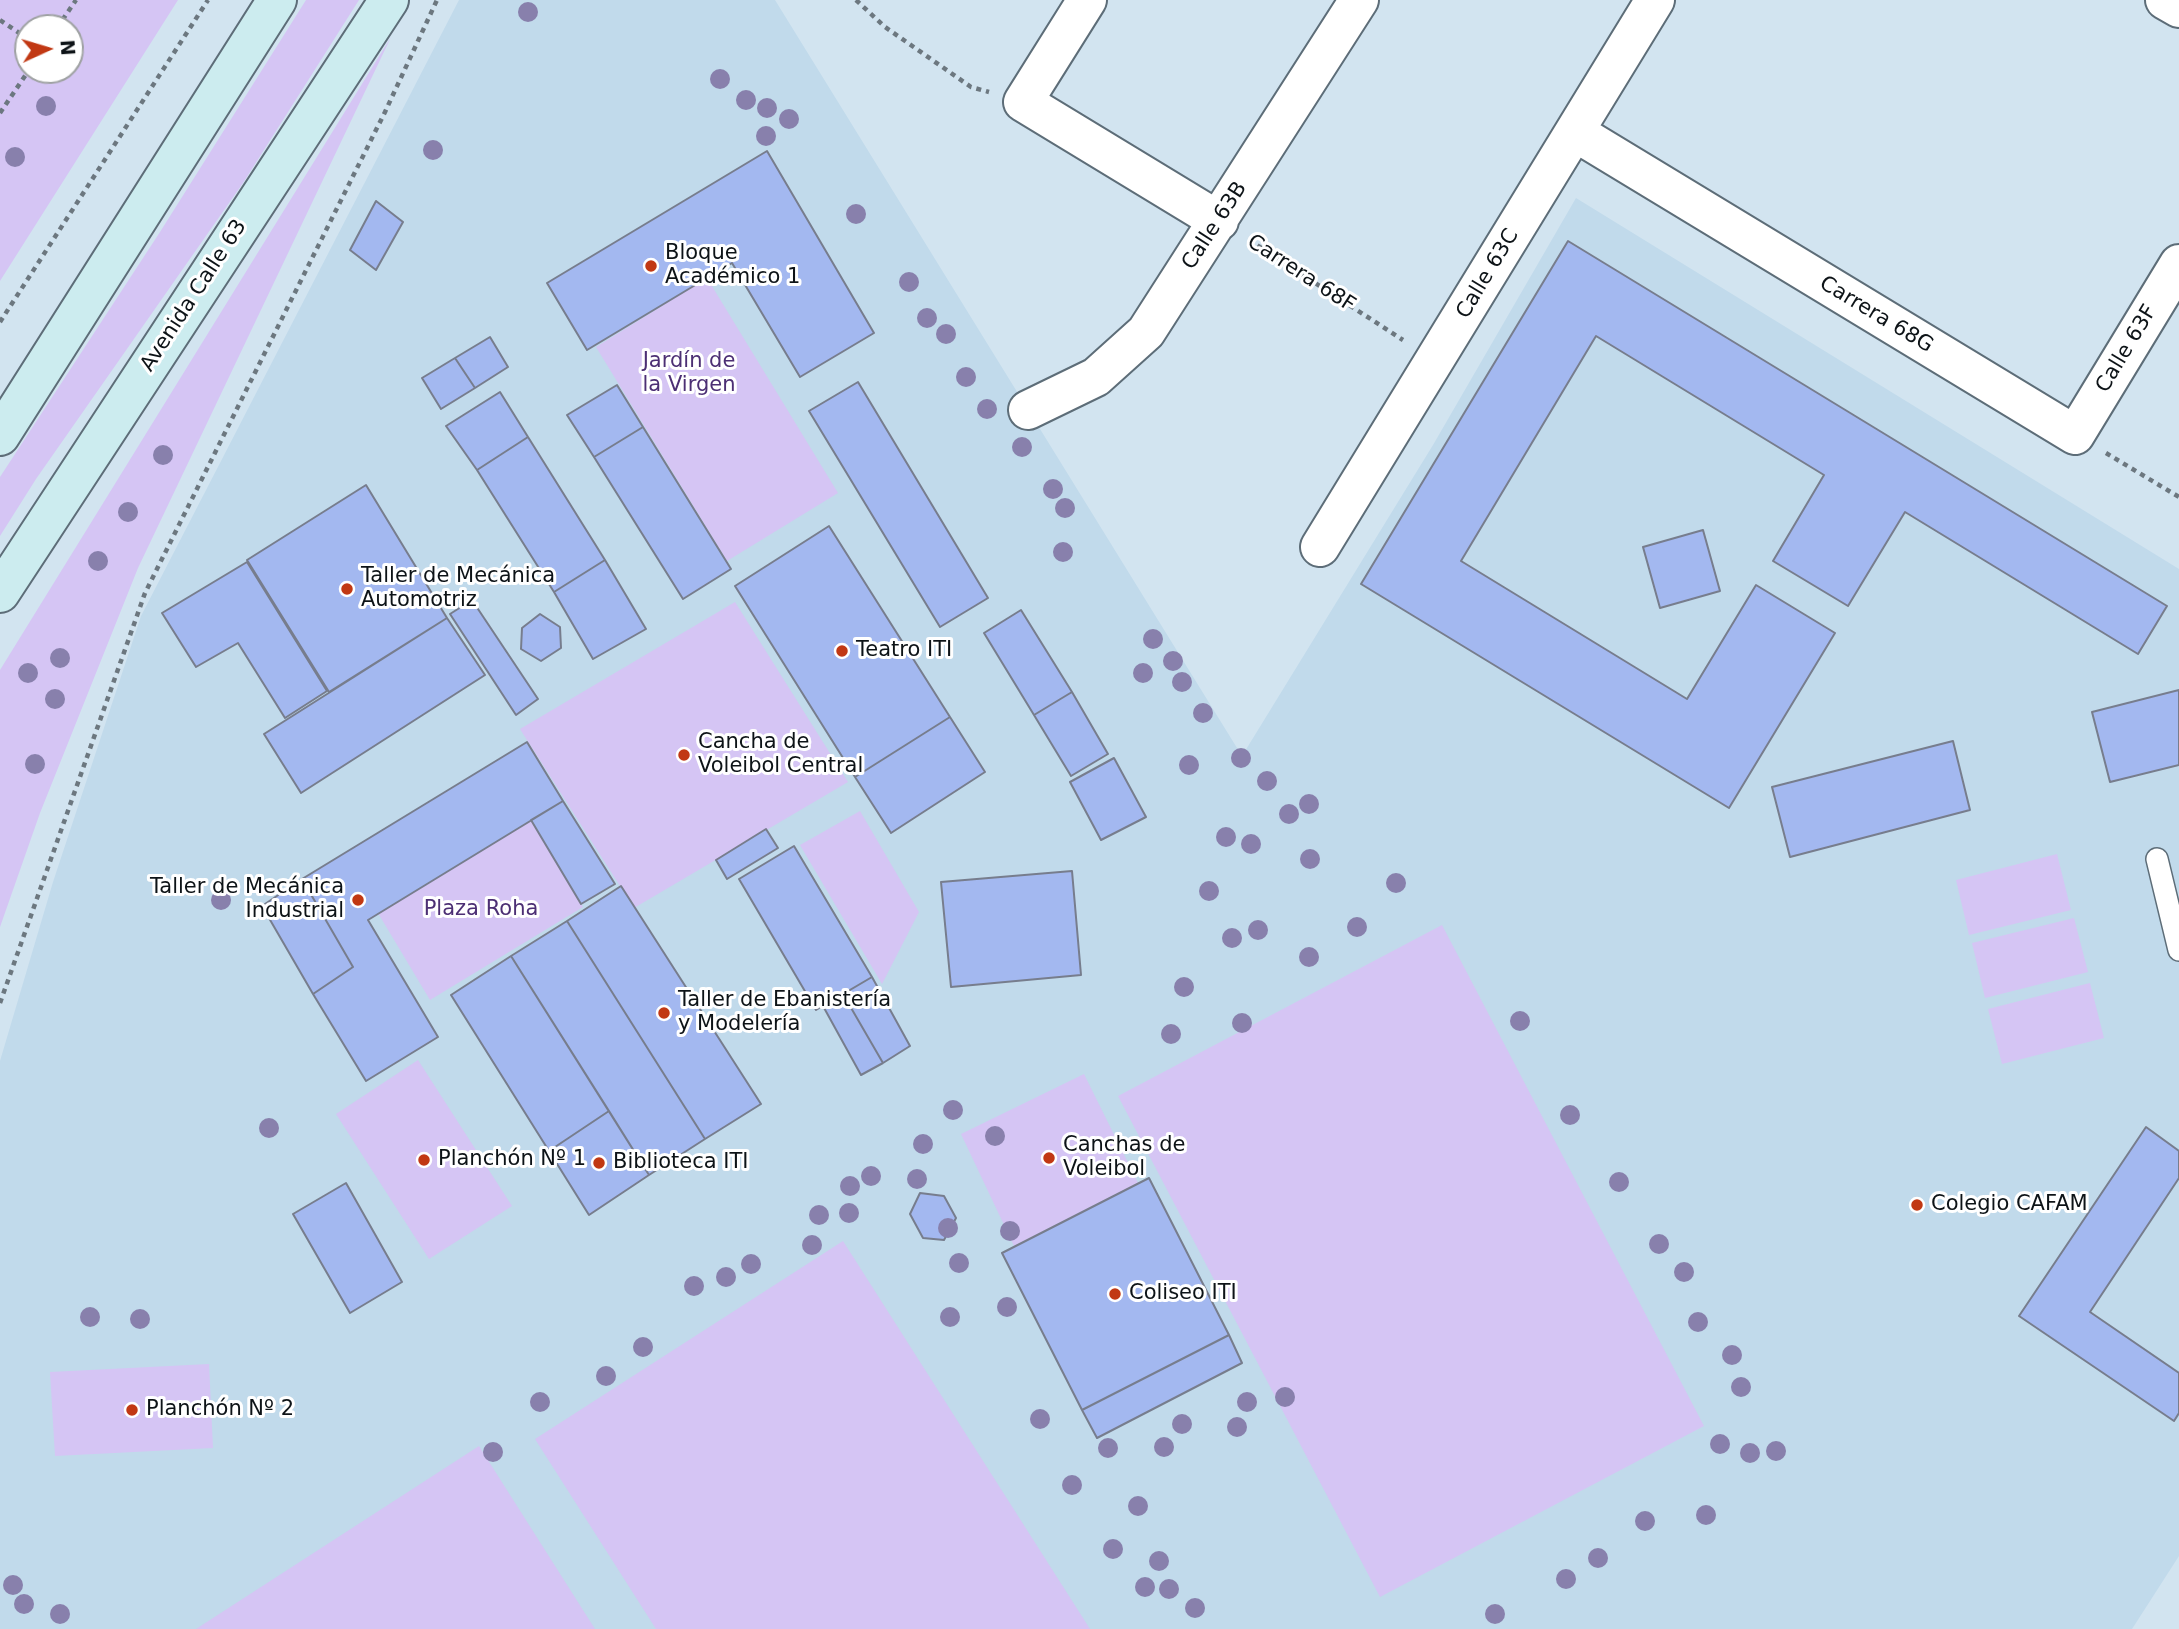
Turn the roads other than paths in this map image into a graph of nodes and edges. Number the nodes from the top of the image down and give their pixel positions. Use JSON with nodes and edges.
{"nodes":[{"id":1,"x":278,"y":0,"type":"edge"},
{"id":2,"x":388,"y":0,"type":"edge"},
{"id":3,"x":1087,"y":0,"type":"edge"},
{"id":4,"x":1359,"y":0,"type":"edge"},
{"id":5,"x":1655,"y":0,"type":"edge"},
{"id":6,"x":2165,"y":0,"type":"edge"},
{"id":7,"x":2179,"y":8,"type":"edge"},
{"id":8,"x":1575,"y":132,"type":"junction"},
{"id":9,"x":1219,"y":221,"type":"junction"},
{"id":10,"x":2179,"y":264,"type":"edge"},
{"id":11,"x":1028,"y":410,"type":"dead end"},
{"id":12,"x":2075,"y":435,"type":"joint"},
{"id":13,"x":0,"y":436,"type":"edge"},
{"id":14,"x":1321,"y":547,"type":"dead end"},
{"id":15,"x":0,"y":593,"type":"edge"},
{"id":16,"x":2157,"y":859,"type":"dead end"},
{"id":17,"x":2179,"y":950,"type":"edge"}],
"edges":[{"from":1,"to":13,"type":"main road"},
{"from":2,"to":15,"type":"main road","name":"Avenida Calle 63"},
{"from":3,"to":9,"type":"street"},
{"from":4,"to":9,"type":"street","name":"Calle 63B"},
{"from":5,"to":8,"type":"street","name":"Calle 63C"},
{"from":6,"to":7,"type":"street"},
{"from":8,"to":12,"type":"street","name":"Carrera 68G"},
{"from":8,"to":14,"type":"street","name":"Calle 63C"},
{"from":9,"to":11,"type":"street","name":"Calle 63B"},
{"from":10,"to":12,"type":"street","name":"Calle 63F"},
{"from":16,"to":17,"type":"lane"}]}
